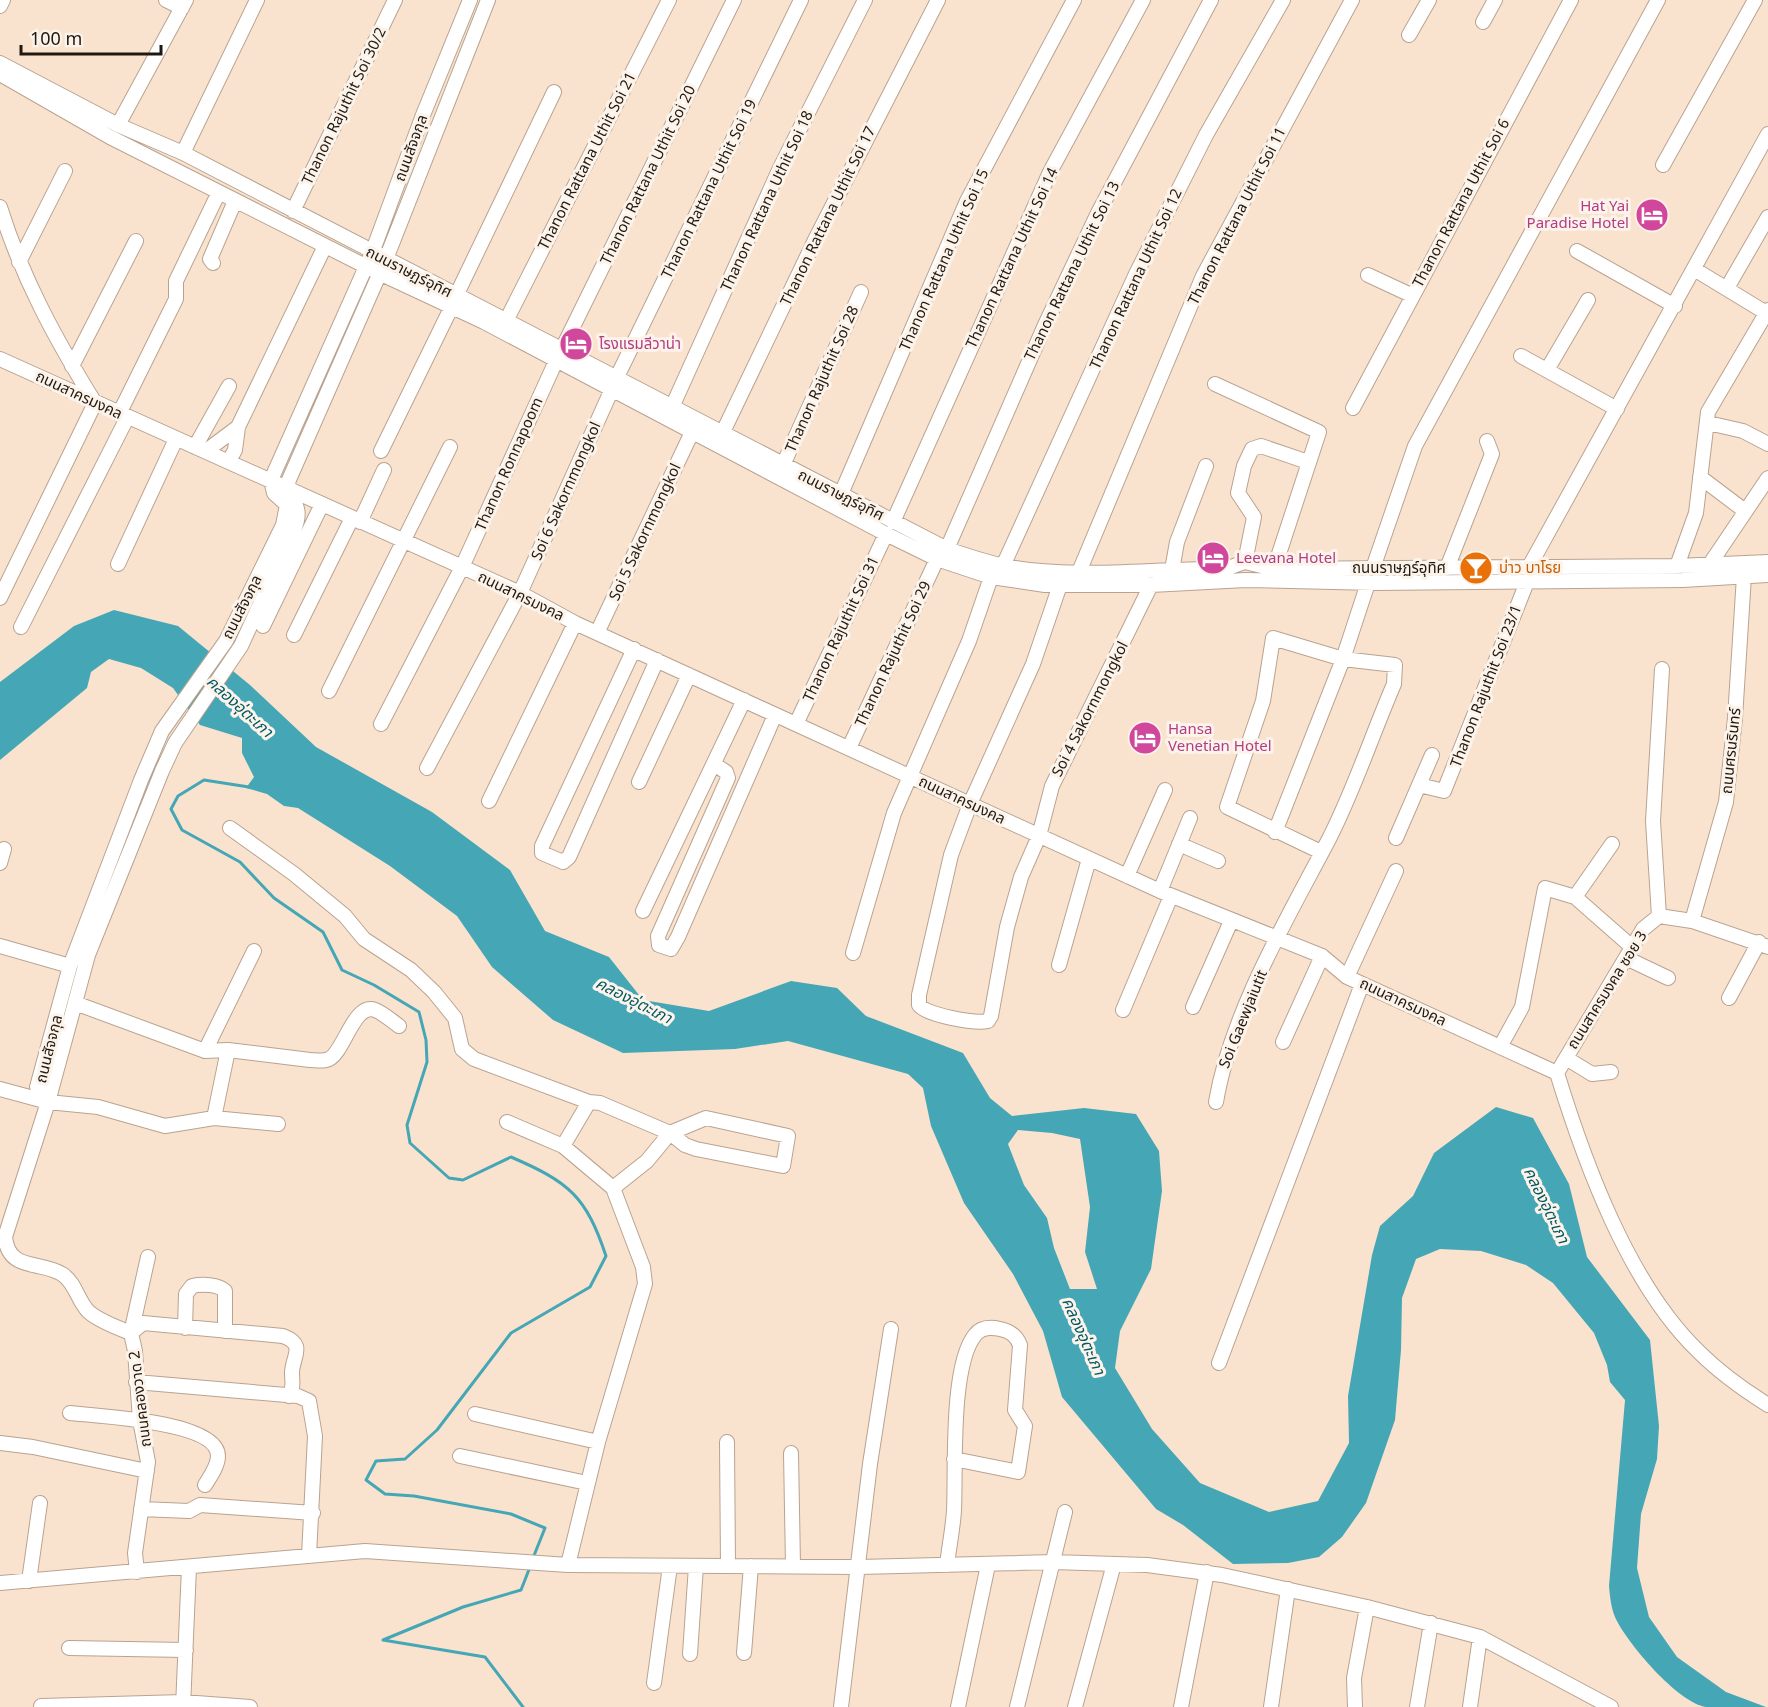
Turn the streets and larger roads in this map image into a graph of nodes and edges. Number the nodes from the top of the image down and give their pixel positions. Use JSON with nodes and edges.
{"nodes":[{"id":1,"x":3,"y":0,"type":"edge"},
{"id":2,"x":166,"y":0,"type":"edge"},
{"id":3,"x":257,"y":0,"type":"edge"},
{"id":4,"x":395,"y":0,"type":"edge"},
{"id":5,"x":470,"y":0,"type":"edge"},
{"id":6,"x":488,"y":0,"type":"edge"},
{"id":7,"x":669,"y":0,"type":"edge"},
{"id":8,"x":734,"y":0,"type":"edge"},
{"id":9,"x":801,"y":0,"type":"edge"},
{"id":10,"x":865,"y":0,"type":"edge"},
{"id":11,"x":938,"y":0,"type":"edge"},
{"id":12,"x":1074,"y":0,"type":"edge"},
{"id":13,"x":1143,"y":0,"type":"edge"},
{"id":14,"x":1211,"y":0,"type":"edge"},
{"id":15,"x":1283,"y":0,"type":"edge"},
{"id":16,"x":1352,"y":0,"type":"edge"},
{"id":17,"x":1429,"y":0,"type":"edge"},
{"id":18,"x":1495,"y":0,"type":"edge"},
{"id":19,"x":1571,"y":0,"type":"edge"},
{"id":20,"x":1658,"y":0,"type":"edge"},
{"id":21,"x":1755,"y":0,"type":"edge"},
{"id":22,"x":184,"y":4,"type":"edge"},
{"id":23,"x":0,"y":6,"type":"edge"},
{"id":24,"x":1483,"y":22,"type":"dead end"},
{"id":25,"x":1409,"y":35,"type":"dead end"},
{"id":26,"x":0,"y":63,"type":"edge"},
{"id":27,"x":0,"y":74,"type":"edge"},
{"id":28,"x":554,"y":92,"type":"dead end"},
{"id":29,"x":118,"y":125,"type":"junction"},
{"id":30,"x":1768,"y":134,"type":"edge"},
{"id":31,"x":183,"y":153,"type":"junction"},
{"id":32,"x":1663,"y":165,"type":"dead end"},
{"id":33,"x":65,"y":171,"type":"dead end"},
{"id":34,"x":219,"y":192,"type":"junction"},
{"id":35,"x":235,"y":201,"type":"junction"},
{"id":36,"x":0,"y":207,"type":"edge"},
{"id":37,"x":293,"y":212,"type":"junction"},
{"id":38,"x":1768,"y":217,"type":"edge"},
{"id":39,"x":136,"y":240,"type":"dead end"},
{"id":40,"x":325,"y":246,"type":"junction"},
{"id":41,"x":1577,"y":251,"type":"dead end"},
{"id":42,"x":372,"y":253,"type":"junction"},
{"id":43,"x":386,"y":260,"type":"junction"},
{"id":44,"x":19,"y":262,"type":"junction"},
{"id":45,"x":213,"y":263,"type":"dead end"},
{"id":46,"x":366,"y":266,"type":"junction"},
{"id":47,"x":1694,"y":269,"type":"junction"},
{"id":48,"x":379,"y":273,"type":"junction"},
{"id":49,"x":1368,"y":275,"type":"dead end"},
{"id":50,"x":1728,"y":288,"type":"junction"},
{"id":51,"x":861,"y":292,"type":"dead end"},
{"id":52,"x":1411,"y":295,"type":"junction"},
{"id":53,"x":1588,"y":300,"type":"dead end"},
{"id":54,"x":454,"y":301,"type":"junction"},
{"id":55,"x":1675,"y":306,"type":"junction"},
{"id":56,"x":1767,"y":312,"type":"edge"},
{"id":57,"x":506,"y":321,"type":"junction"},
{"id":58,"x":559,"y":355,"type":"junction"},
{"id":59,"x":1521,"y":356,"type":"dead end"},
{"id":60,"x":0,"y":359,"type":"edge"},
{"id":61,"x":72,"y":366,"type":"junction"},
{"id":62,"x":1547,"y":370,"type":"junction"},
{"id":63,"x":615,"y":383,"type":"junction"},
{"id":64,"x":1215,"y":384,"type":"dead end"},
{"id":65,"x":229,"y":386,"type":"dead end"},
{"id":66,"x":95,"y":403,"type":"junction"},
{"id":67,"x":673,"y":405,"type":"junction"},
{"id":68,"x":1353,"y":408,"type":"dead end"},
{"id":69,"x":1617,"y":409,"type":"junction"},
{"id":70,"x":123,"y":416,"type":"junction"},
{"id":71,"x":1708,"y":423,"type":"junction"},
{"id":72,"x":238,"y":427,"type":"junction"},
{"id":73,"x":693,"y":430,"type":"junction"},
{"id":74,"x":722,"y":434,"type":"junction"},
{"id":75,"x":176,"y":438,"type":"junction"},
{"id":76,"x":1487,"y":441,"type":"dead end"},
{"id":77,"x":1768,"y":444,"type":"edge"},
{"id":78,"x":450,"y":447,"type":"dead end"},
{"id":79,"x":201,"y":449,"type":"junction"},
{"id":80,"x":381,"y":451,"type":"dead end"},
{"id":81,"x":757,"y":458,"type":"junction"},
{"id":82,"x":229,"y":461,"type":"junction"},
{"id":83,"x":1308,"y":462,"type":"junction"},
{"id":84,"x":783,"y":465,"type":"junction"},
{"id":85,"x":1206,"y":466,"type":"dead end"},
{"id":86,"x":384,"y":470,"type":"dead end"},
{"id":87,"x":1700,"y":477,"type":"junction"},
{"id":88,"x":1768,"y":478,"type":"edge"},
{"id":89,"x":271,"y":480,"type":"junction"},
{"id":90,"x":289,"y":489,"type":"junction"},
{"id":91,"x":842,"y":494,"type":"junction"},
{"id":92,"x":322,"y":504,"type":"junction"},
{"id":93,"x":1745,"y":511,"type":"junction"},
{"id":94,"x":356,"y":520,"type":"junction"},
{"id":95,"x":889,"y":528,"type":"junction"},
{"id":96,"x":405,"y":543,"type":"junction"},
{"id":97,"x":942,"y":554,"type":"junction"},
{"id":98,"x":1245,"y":562,"type":"junction"},
{"id":99,"x":1768,"y":562,"type":"edge"},
{"id":100,"x":118,"y":564,"type":"dead end"},
{"id":101,"x":1710,"y":564,"type":"junction"},
{"id":102,"x":1003,"y":566,"type":"junction"},
{"id":103,"x":1677,"y":566,"type":"junction"},
{"id":104,"x":462,"y":567,"type":"junction"},
{"id":105,"x":1529,"y":567,"type":"junction"},
{"id":106,"x":1373,"y":568,"type":"junction"},
{"id":107,"x":1447,"y":568,"type":"junction"},
{"id":108,"x":1274,"y":569,"type":"junction"},
{"id":109,"x":1172,"y":570,"type":"junction"},
{"id":110,"x":1080,"y":572,"type":"junction"},
{"id":111,"x":1768,"y":575,"type":"edge"},
{"id":112,"x":1225,"y":576,"type":"junction"},
{"id":113,"x":1744,"y":576,"type":"junction"},
{"id":114,"x":991,"y":577,"type":"junction"},
{"id":115,"x":1368,"y":582,"type":"junction"},
{"id":116,"x":1527,"y":582,"type":"junction"},
{"id":117,"x":1060,"y":585,"type":"junction"},
{"id":118,"x":1151,"y":585,"type":"junction"},
{"id":119,"x":520,"y":593,"type":"junction"},
{"id":120,"x":0,"y":598,"type":"edge"},
{"id":121,"x":575,"y":623,"type":"junction"},
{"id":122,"x":263,"y":626,"type":"dead end"},
{"id":123,"x":21,"y":627,"type":"dead end"},
{"id":124,"x":597,"y":633,"type":"junction"},
{"id":125,"x":294,"y":634,"type":"dead end"},
{"id":126,"x":634,"y":650,"type":"junction"},
{"id":127,"x":1343,"y":659,"type":"junction"},
{"id":128,"x":657,"y":660,"type":"junction"},
{"id":129,"x":1662,"y":669,"type":"dead end"},
{"id":130,"x":688,"y":675,"type":"junction"},
{"id":131,"x":329,"y":691,"type":"dead end"},
{"id":132,"x":744,"y":700,"type":"junction"},
{"id":133,"x":775,"y":715,"type":"junction"},
{"id":134,"x":381,"y":724,"type":"dead end"},
{"id":135,"x":796,"y":724,"type":"junction"},
{"id":136,"x":849,"y":748,"type":"junction"},
{"id":137,"x":1432,"y":755,"type":"dead end"},
{"id":138,"x":714,"y":764,"type":"junction"},
{"id":139,"x":427,"y":768,"type":"dead end"},
{"id":140,"x":909,"y":776,"type":"junction"},
{"id":141,"x":639,"y":782,"type":"dead end"},
{"id":142,"x":1419,"y":785,"type":"junction"},
{"id":143,"x":1165,"y":790,"type":"dead end"},
{"id":144,"x":489,"y":801,"type":"dead end"},
{"id":145,"x":970,"y":804,"type":"junction"},
{"id":146,"x":1190,"y":818,"type":"dead end"},
{"id":147,"x":230,"y":828,"type":"dead end"},
{"id":148,"x":1275,"y":832,"type":"junction"},
{"id":149,"x":1039,"y":836,"type":"junction"},
{"id":150,"x":1396,"y":838,"type":"dead end"},
{"id":151,"x":1179,"y":844,"type":"junction"},
{"id":152,"x":1612,"y":844,"type":"dead end"},
{"id":153,"x":4,"y":849,"type":"dead end"},
{"id":154,"x":1321,"y":852,"type":"junction"},
{"id":155,"x":1089,"y":859,"type":"junction"},
{"id":156,"x":1218,"y":861,"type":"dead end"},
{"id":157,"x":0,"y":863,"type":"edge"},
{"id":158,"x":1396,"y":871,"type":"dead end"},
{"id":159,"x":1127,"y":876,"type":"junction"},
{"id":160,"x":1166,"y":894,"type":"junction"},
{"id":161,"x":1575,"y":897,"type":"junction"},
{"id":162,"x":643,"y":911,"type":"dead end"},
{"id":163,"x":1659,"y":916,"type":"junction"},
{"id":164,"x":1231,"y":921,"type":"junction"},
{"id":165,"x":1692,"y":921,"type":"junction"},
{"id":166,"x":1276,"y":938,"type":"junction"},
{"id":167,"x":1763,"y":944,"type":"edge"},
{"id":168,"x":0,"y":946,"type":"edge"},
{"id":169,"x":254,"y":951,"type":"dead end"},
{"id":170,"x":853,"y":953,"type":"dead end"},
{"id":171,"x":1629,"y":953,"type":"junction"},
{"id":172,"x":1322,"y":956,"type":"junction"},
{"id":173,"x":1059,"y":965,"type":"dead end"},
{"id":174,"x":70,"y":966,"type":"junction"},
{"id":175,"x":1347,"y":977,"type":"junction"},
{"id":176,"x":1668,"y":978,"type":"dead end"},
{"id":177,"x":1362,"y":984,"type":"junction"},
{"id":178,"x":1729,"y":998,"type":"dead end"},
{"id":179,"x":75,"y":1003,"type":"junction"},
{"id":180,"x":1193,"y":1007,"type":"dead end"},
{"id":181,"x":1124,"y":1010,"type":"dead end"},
{"id":182,"x":399,"y":1026,"type":"dead end"},
{"id":183,"x":1283,"y":1042,"type":"dead end"},
{"id":184,"x":1500,"y":1047,"type":"junction"},
{"id":185,"x":228,"y":1050,"type":"junction"},
{"id":186,"x":205,"y":1051,"type":"junction"},
{"id":187,"x":1566,"y":1058,"type":"junction"},
{"id":188,"x":1611,"y":1072,"type":"dead end"},
{"id":189,"x":1557,"y":1073,"type":"junction"},
{"id":190,"x":0,"y":1089,"type":"edge"},
{"id":191,"x":48,"y":1101,"type":"junction"},
{"id":192,"x":589,"y":1102,"type":"junction"},
{"id":193,"x":1216,"y":1102,"type":"dead end"},
{"id":194,"x":214,"y":1118,"type":"junction"},
{"id":195,"x":507,"y":1122,"type":"dead end"},
{"id":196,"x":278,"y":1124,"type":"dead end"},
{"id":197,"x":670,"y":1133,"type":"junction"},
{"id":198,"x":563,"y":1146,"type":"junction"},
{"id":199,"x":613,"y":1188,"type":"junction"},
{"id":200,"x":6,"y":1209,"type":"edge"},
{"id":201,"x":148,"y":1257,"type":"dead end"},
{"id":202,"x":185,"y":1328,"type":"junction"},
{"id":203,"x":891,"y":1329,"type":"dead end"},
{"id":204,"x":225,"y":1331,"type":"junction"},
{"id":205,"x":131,"y":1333,"type":"junction"},
{"id":206,"x":1219,"y":1363,"type":"dead end"},
{"id":207,"x":136,"y":1382,"type":"junction"},
{"id":208,"x":289,"y":1396,"type":"junction"},
{"id":209,"x":1768,"y":1405,"type":"edge"},
{"id":210,"x":70,"y":1413,"type":"dead end"},
{"id":211,"x":475,"y":1414,"type":"dead end"},
{"id":212,"x":140,"y":1420,"type":"junction"},
{"id":213,"x":598,"y":1442,"type":"junction"},
{"id":214,"x":727,"y":1442,"type":"dead end"},
{"id":215,"x":0,"y":1443,"type":"edge"},
{"id":216,"x":791,"y":1453,"type":"dead end"},
{"id":217,"x":460,"y":1456,"type":"dead end"},
{"id":218,"x":954,"y":1459,"type":"junction"},
{"id":219,"x":147,"y":1471,"type":"junction"},
{"id":220,"x":587,"y":1483,"type":"junction"},
{"id":221,"x":205,"y":1485,"type":"dead end"},
{"id":222,"x":40,"y":1503,"type":"dead end"},
{"id":223,"x":141,"y":1509,"type":"junction"},
{"id":224,"x":1065,"y":1512,"type":"dead end"},
{"id":225,"x":313,"y":1513,"type":"junction"},
{"id":226,"x":309,"y":1556,"type":"junction"},
{"id":227,"x":1053,"y":1562,"type":"junction"},
{"id":228,"x":1114,"y":1564,"type":"junction"},
{"id":229,"x":568,"y":1565,"type":"junction"},
{"id":230,"x":946,"y":1565,"type":"junction"},
{"id":231,"x":988,"y":1565,"type":"junction"},
{"id":232,"x":670,"y":1566,"type":"junction"},
{"id":233,"x":696,"y":1566,"type":"junction"},
{"id":234,"x":728,"y":1566,"type":"junction"},
{"id":235,"x":751,"y":1566,"type":"junction"},
{"id":236,"x":793,"y":1566,"type":"junction"},
{"id":237,"x":189,"y":1567,"type":"junction"},
{"id":238,"x":859,"y":1567,"type":"junction"},
{"id":239,"x":137,"y":1572,"type":"junction"},
{"id":240,"x":1207,"y":1572,"type":"junction"},
{"id":241,"x":30,"y":1581,"type":"junction"},
{"id":242,"x":0,"y":1583,"type":"edge"},
{"id":243,"x":1288,"y":1589,"type":"junction"},
{"id":244,"x":1367,"y":1607,"type":"junction"},
{"id":245,"x":1431,"y":1623,"type":"junction"},
{"id":246,"x":1480,"y":1636,"type":"junction"},
{"id":247,"x":69,"y":1648,"type":"dead end"},
{"id":248,"x":186,"y":1650,"type":"junction"},
{"id":249,"x":744,"y":1653,"type":"dead end"},
{"id":250,"x":690,"y":1654,"type":"dead end"},
{"id":251,"x":654,"y":1683,"type":"dead end"},
{"id":252,"x":183,"y":1704,"type":"edge"},
{"id":253,"x":41,"y":1706,"type":"edge"},
{"id":254,"x":250,"y":1707,"type":"edge"},
{"id":255,"x":841,"y":1707,"type":"edge"},
{"id":256,"x":958,"y":1707,"type":"edge"},
{"id":257,"x":1017,"y":1707,"type":"edge"},
{"id":258,"x":1076,"y":1707,"type":"edge"},
{"id":259,"x":1181,"y":1707,"type":"edge"},
{"id":260,"x":1271,"y":1707,"type":"edge"},
{"id":261,"x":1355,"y":1707,"type":"edge"},
{"id":262,"x":1417,"y":1707,"type":"edge"},
{"id":263,"x":1470,"y":1707,"type":"edge"},
{"id":264,"x":1611,"y":1707,"type":"edge"}],
"edges":[{"from":1,"to":23,"type":"street"},
{"from":2,"to":22,"type":"street"},
{"from":3,"to":31,"type":"street"},
{"from":4,"to":37,"type":"street","name":"Thanon Rajuthit Soi 30/2"},
{"from":5,"to":42,"type":"street","name":"ถนนสัจจกุล"},
{"from":6,"to":43,"type":"street","name":"ถนนสัจจกุล"},
{"from":7,"to":57,"type":"street","name":"Thanon Rattana Uthit Soi 21"},
{"from":8,"to":58,"type":"street","name":"Thanon Rattana Uthit Soi 20"},
{"from":9,"to":63,"type":"street","name":"Thanon Rattana Uthit Soi 19"},
{"from":10,"to":67,"type":"street","name":"Thanon Rattana Uthit Soi 18"},
{"from":11,"to":74,"type":"street","name":"Thanon Rattana Uthit Soi 17"},
{"from":12,"to":91,"type":"street","name":"Thanon Rattana Uthit Soi 15"},
{"from":13,"to":95,"type":"street","name":"Thanon Rattana Uthit Soi 14"},
{"from":14,"to":97,"type":"street","name":"Thanon Rattana Uthit Soi 13"},
{"from":15,"to":102,"type":"street","name":"Thanon Rattana Uthit Soi 12"},
{"from":16,"to":110,"type":"street","name":"Thanon Rattana Uthit Soi 11"},
{"from":17,"to":25,"type":"street"},
{"from":18,"to":24,"type":"street"},
{"from":19,"to":52,"type":"street","name":"Thanon Rattana Uthit Soi 6"},
{"from":20,"to":106,"type":"street"},
{"from":21,"to":32,"type":"street"},
{"from":22,"to":29,"type":"street"},
{"from":26,"to":29,"type":"street","name":"ถนนราษฏร์อุทิศ"},
{"from":27,"to":34,"type":"street","name":"ถนนราษฏร์อุทิศ"},
{"from":28,"to":54,"type":"street"},
{"from":29,"to":31,"type":"street","name":"ถนนราษฏร์อุทิศ"},
{"from":30,"to":47,"type":"street"},
{"from":31,"to":37,"type":"street","name":"ถนนราษฏร์อุทิศ"},
{"from":33,"to":44,"type":"street"},
{"from":34,"to":35,"type":"street","name":"ถนนราษฏร์อุทิศ"},
{"from":34,"to":70,"type":"street"},
{"from":35,"to":40,"type":"street","name":"ถนนราษฏร์อุทิศ"},
{"from":35,"to":45,"type":"street"},
{"from":36,"to":44,"type":"street"},
{"from":37,"to":42,"type":"street","name":"ถนนราษฏร์อุทิศ"},
{"from":38,"to":50,"type":"street"},
{"from":39,"to":61,"type":"street"},
{"from":40,"to":46,"type":"street","name":"ถนนราษฏร์อุทิศ"},
{"from":40,"to":72,"type":"street"},
{"from":41,"to":55,"type":"street"},
{"from":42,"to":43,"type":"street","name":"ถนนราษฏร์อุทิศ"},
{"from":42,"to":46,"type":"street","name":"ถนนสัจจกุล"},
{"from":43,"to":48,"type":"street","name":"ถนนสัจจกุล"},
{"from":43,"to":54,"type":"street","name":"ถนนราษฏร์อุทิศ"},
{"from":44,"to":61,"type":"street"},
{"from":46,"to":48,"type":"street","name":"ถนนราษฏร์อุทิศ"},
{"from":46,"to":89,"type":"street","name":"ถนนสัจจกุล"},
{"from":47,"to":50,"type":"street"},
{"from":47,"to":55,"type":"street"},
{"from":48,"to":54,"type":"street","name":"ถนนราษฏร์อุทิศ"},
{"from":48,"to":90,"type":"street","name":"ถนนสัจจกุล"},
{"from":49,"to":52,"type":"street"},
{"from":50,"to":56,"type":"street"},
{"from":51,"to":84,"type":"street","name":"Thanon Rajuthit Soi 28"},
{"from":52,"to":68,"type":"street","name":"Thanon Rattana Uthit Soi 6"},
{"from":53,"to":62,"type":"street"},
{"from":54,"to":57,"type":"street","name":"ถนนราษฏร์อุทิศ"},
{"from":54,"to":58,"type":"street","name":"ถนนราษฏร์อุทิศ"},
{"from":54,"to":80,"type":"street"},
{"from":55,"to":69,"type":"street"},
{"from":56,"to":71,"type":"street"},
{"from":57,"to":58,"type":"street","name":"ถนนราษฏร์อุทิศ"},
{"from":58,"to":63,"type":"street","name":"ถนนราษฏร์อุทิศ"},
{"from":58,"to":104,"type":"street","name":"Thanon Ronnapoom"},
{"from":59,"to":62,"type":"street"},
{"from":60,"to":66,"type":"street","name":"ถนนสาครมงคล"},
{"from":61,"to":66,"type":"street"},
{"from":62,"to":69,"type":"street"},
{"from":63,"to":67,"type":"street","name":"ถนนราษฏร์อุทิศ"},
{"from":63,"to":73,"type":"street","name":"ถนนราษฏร์อุทิศ"},
{"from":63,"to":119,"type":"street","name":"Soi 6 Sakornmongkol"},
{"from":64,"to":83,"type":"street"},
{"from":65,"to":79,"type":"street"},
{"from":66,"to":70,"type":"street","name":"ถนนสาครมงคล"},
{"from":66,"to":120,"type":"street"},
{"from":67,"to":74,"type":"street","name":"ถนนราษฏร์อุทิศ"},
{"from":69,"to":105,"type":"street"},
{"from":70,"to":75,"type":"street","name":"ถนนสาครมงคล"},
{"from":70,"to":123,"type":"street"},
{"from":71,"to":77,"type":"street"},
{"from":71,"to":87,"type":"street"},
{"from":72,"to":79,"type":"street"},
{"from":72,"to":82,"type":"street"},
{"from":73,"to":81,"type":"street","name":"ถนนราษฏร์อุทิศ"},
{"from":73,"to":124,"type":"street","name":"Soi 5 Sakornmongkol"},
{"from":74,"to":81,"type":"street","name":"ถนนราษฏร์อุทิศ"},
{"from":75,"to":79,"type":"street","name":"ถนนสาครมงคล"},
{"from":75,"to":100,"type":"street"},
{"from":76,"to":107,"type":"street"},
{"from":78,"to":96,"type":"street"},
{"from":79,"to":82,"type":"street","name":"ถนนสาครมงคล"},
{"from":81,"to":84,"type":"street","name":"ถนนราษฏร์อุทิศ"},
{"from":81,"to":95,"type":"street","name":"ถนนราษฏร์อุทิศ"},
{"from":82,"to":89,"type":"street","name":"ถนนสาครมงคล"},
{"from":83,"to":98,"type":"street"},
{"from":83,"to":108,"type":"street"},
{"from":84,"to":91,"type":"street","name":"ถนนราษฏร์อุทิศ"},
{"from":85,"to":109,"type":"street"},
{"from":86,"to":94,"type":"street"},
{"from":87,"to":93,"type":"street"},
{"from":87,"to":103,"type":"street"},
{"from":88,"to":93,"type":"street"},
{"from":89,"to":90,"type":"street","name":"ถนนสาครมงคล"},
{"from":89,"to":174,"type":"street","name":"ถนนสัจจกุล"},
{"from":90,"to":92,"type":"street","name":"ถนนสาครมงคล"},
{"from":90,"to":179,"type":"street","name":"ถนนสัจจกุล"},
{"from":91,"to":95,"type":"street","name":"ถนนราษฏร์อุทิศ"},
{"from":92,"to":94,"type":"street","name":"ถนนสาครมงคล"},
{"from":92,"to":122,"type":"street"},
{"from":93,"to":101,"type":"street"},
{"from":94,"to":96,"type":"street","name":"ถนนสาครมงคล"},
{"from":94,"to":125,"type":"street"},
{"from":95,"to":97,"type":"street","name":"ถนนราษฏร์อุทิศ"},
{"from":95,"to":135,"type":"street","name":"Thanon Rajuthit Soi 31"},
{"from":96,"to":104,"type":"street","name":"ถนนสาครมงคล"},
{"from":96,"to":131,"type":"street"},
{"from":97,"to":102,"type":"street","name":"ถนนราษฏร์อุทิศ"},
{"from":97,"to":114,"type":"street","name":"ถนนราษฏร์อุทิศ"},
{"from":97,"to":136,"type":"street","name":"Thanon Rajuthit Soi 29"},
{"from":98,"to":108,"type":"street","name":"ถนนราษฏร์อุทิศ"},
{"from":98,"to":112,"type":"street","name":"ถนนราษฏร์อุทิศ"},
{"from":99,"to":101,"type":"street","name":"ถนนราษฏร์อุทิศ"},
{"from":101,"to":103,"type":"street","name":"ถนนราษฏร์อุทิศ"},
{"from":102,"to":110,"type":"street","name":"ถนนราษฏร์อุทิศ"},
{"from":103,"to":105,"type":"street","name":"ถนนราษฏร์อุทิศ"},
{"from":104,"to":119,"type":"street","name":"ถนนสาครมงคล"},
{"from":104,"to":134,"type":"street","name":"Thanon Ronnapoom"},
{"from":105,"to":107,"type":"street","name":"ถนนราษฏร์อุทิศ"},
{"from":106,"to":107,"type":"street","name":"ถนนราษฏร์อุทิศ"},
{"from":106,"to":108,"type":"street","name":"ถนนราษฏร์อุทิศ"},
{"from":109,"to":110,"type":"street","name":"ถนนราษฏร์อุทิศ"},
{"from":109,"to":112,"type":"street","name":"ถนนราษฏร์อุทิศ"},
{"from":111,"to":113,"type":"street","name":"ถนนราษฏร์อุทิศ"},
{"from":112,"to":115,"type":"street","name":"ถนนราษฏร์อุทิศ"},
{"from":112,"to":118,"type":"street","name":"ถนนราษฏร์อุทิศ"},
{"from":113,"to":116,"type":"street","name":"ถนนราษฏร์อุทิศ"},
{"from":113,"to":165,"type":"street","name":"ถนนศรนรินทร์"},
{"from":114,"to":117,"type":"street","name":"ถนนราษฏร์อุทิศ"},
{"from":114,"to":140,"type":"street"},
{"from":115,"to":116,"type":"street","name":"ถนนราษฏร์อุทิศ"},
{"from":115,"to":127,"type":"street"},
{"from":116,"to":142,"type":"street","name":"Thanon Rajuthit Soi 23/1"},
{"from":117,"to":118,"type":"street","name":"ถนนราษฏร์อุทิศ"},
{"from":117,"to":145,"type":"street"},
{"from":118,"to":149,"type":"street","name":"Soi 4 Sakornmongkol"},
{"from":119,"to":121,"type":"street","name":"ถนนสาครมงคล"},
{"from":119,"to":139,"type":"street","name":"Soi 6 Sakornmongkol"},
{"from":121,"to":124,"type":"street","name":"ถนนสาครมงคล"},
{"from":121,"to":144,"type":"street"},
{"from":124,"to":126,"type":"street","name":"ถนนสาครมงคล"},
{"from":126,"to":128,"type":"street","name":"ถนนสาครมงคล"},
{"from":126,"to":128,"type":"street"},
{"from":127,"to":148,"type":"street"},
{"from":127,"to":148,"type":"street"},
{"from":127,"to":154,"type":"street","name":"Soi Gaewjaiutit"},
{"from":128,"to":130,"type":"street","name":"ถนนสาครมงคล"},
{"from":129,"to":163,"type":"street"},
{"from":130,"to":132,"type":"street","name":"ถนนสาครมงคล"},
{"from":130,"to":141,"type":"street"},
{"from":132,"to":133,"type":"street","name":"ถนนสาครมงคล"},
{"from":132,"to":138,"type":"street"},
{"from":133,"to":135,"type":"street","name":"ถนนสาครมงคล"},
{"from":133,"to":138,"type":"street"},
{"from":135,"to":136,"type":"street","name":"ถนนสาครมงคล"},
{"from":136,"to":140,"type":"street","name":"ถนนสาครมงคล"},
{"from":137,"to":142,"type":"street"},
{"from":138,"to":162,"type":"street"},
{"from":140,"to":145,"type":"street","name":"ถนนสาครมงคล"},
{"from":140,"to":170,"type":"street"},
{"from":142,"to":150,"type":"street"},
{"from":143,"to":159,"type":"street"},
{"from":145,"to":149,"type":"street","name":"ถนนสาครมงคล"},
{"from":145,"to":149,"type":"street","name":"Soi 4 Sakornmongkol"},
{"from":146,"to":151,"type":"street"},
{"from":147,"to":192,"type":"street"},
{"from":148,"to":154,"type":"street"},
{"from":149,"to":155,"type":"street","name":"ถนนสาครมงคล"},
{"from":151,"to":156,"type":"street"},
{"from":151,"to":160,"type":"street"},
{"from":152,"to":161,"type":"street"},
{"from":153,"to":157,"type":"street"},
{"from":154,"to":166,"type":"street","name":"Soi Gaewjaiutit"},
{"from":155,"to":159,"type":"street","name":"ถนนสาครมงคล"},
{"from":155,"to":173,"type":"street"},
{"from":158,"to":175,"type":"street"},
{"from":159,"to":160,"type":"street","name":"ถนนสาครมงคล"},
{"from":160,"to":164,"type":"street","name":"ถนนสาครมงคล"},
{"from":160,"to":181,"type":"street"},
{"from":161,"to":171,"type":"street"},
{"from":161,"to":184,"type":"street"},
{"from":163,"to":165,"type":"street","name":"ถนนสาครมงคล ซอย 3"},
{"from":163,"to":171,"type":"street","name":"ถนนสาครมงคล ซอย 3"},
{"from":164,"to":166,"type":"street","name":"ถนนสาครมงคล"},
{"from":164,"to":180,"type":"street"},
{"from":165,"to":167,"type":"street","name":"ถนนสาครมงคล ซอย 3"},
{"from":166,"to":172,"type":"street","name":"ถนนสาครมงคล"},
{"from":166,"to":193,"type":"street","name":"Soi Gaewjaiutit"},
{"from":167,"to":178,"type":"street"},
{"from":168,"to":174,"type":"street"},
{"from":169,"to":186,"type":"street"},
{"from":171,"to":176,"type":"street"},
{"from":171,"to":187,"type":"street","name":"ถนนสาครมงคล ซอย 3"},
{"from":172,"to":175,"type":"street","name":"ถนนสาครมงคล"},
{"from":172,"to":183,"type":"street"},
{"from":174,"to":191,"type":"street","name":"ถนนสัจจกุล"},
{"from":175,"to":177,"type":"street","name":"ถนนสาครมงคล"},
{"from":177,"to":184,"type":"street","name":"ถนนสาครมงคล"},
{"from":177,"to":206,"type":"street"},
{"from":179,"to":186,"type":"street"},
{"from":179,"to":191,"type":"street","name":"ถนนสัจจกุล"},
{"from":182,"to":185,"type":"street"},
{"from":184,"to":189,"type":"street","name":"ถนนสาครมงคล"},
{"from":185,"to":186,"type":"street"},
{"from":185,"to":194,"type":"street"},
{"from":187,"to":188,"type":"street"},
{"from":187,"to":189,"type":"street","name":"ถนนสาครมงคล ซอย 3"},
{"from":189,"to":209,"type":"street"},
{"from":190,"to":191,"type":"street"},
{"from":191,"to":194,"type":"street"},
{"from":191,"to":200,"type":"street","name":"ถนนคลองวาด 2"},
{"from":192,"to":197,"type":"street"},
{"from":192,"to":198,"type":"street"},
{"from":194,"to":196,"type":"street"},
{"from":195,"to":198,"type":"street"},
{"from":197,"to":197,"type":"street"},
{"from":197,"to":199,"type":"street"},
{"from":198,"to":199,"type":"street"},
{"from":199,"to":213,"type":"street"},
{"from":200,"to":205,"type":"street","name":"ถนนคลองวาด 2"},
{"from":201,"to":205,"type":"street"},
{"from":202,"to":204,"type":"street"},
{"from":202,"to":204,"type":"street"},
{"from":202,"to":205,"type":"street"},
{"from":203,"to":238,"type":"street"},
{"from":204,"to":208,"type":"street"},
{"from":205,"to":207,"type":"street","name":"ถนนคลองวาด 2"},
{"from":207,"to":208,"type":"street"},
{"from":207,"to":212,"type":"street","name":"ถนนคลองวาด 2"},
{"from":208,"to":225,"type":"street"},
{"from":210,"to":212,"type":"street"},
{"from":211,"to":213,"type":"street"},
{"from":212,"to":219,"type":"street","name":"ถนนคลองวาด 2"},
{"from":212,"to":221,"type":"street"},
{"from":213,"to":220,"type":"street"},
{"from":214,"to":234,"type":"street"},
{"from":215,"to":219,"type":"street"},
{"from":216,"to":236,"type":"street"},
{"from":217,"to":220,"type":"street"},
{"from":218,"to":218,"type":"street"},
{"from":218,"to":230,"type":"street"},
{"from":219,"to":223,"type":"street","name":"ถนนคลองวาด 2"},
{"from":220,"to":229,"type":"street"},
{"from":222,"to":241,"type":"street"},
{"from":223,"to":225,"type":"street"},
{"from":223,"to":239,"type":"street","name":"ถนนคลองวาด 2"},
{"from":224,"to":227,"type":"street"},
{"from":225,"to":226,"type":"street"},
{"from":226,"to":229,"type":"street"},
{"from":226,"to":237,"type":"street"},
{"from":227,"to":228,"type":"street"},
{"from":227,"to":231,"type":"street"},
{"from":227,"to":257,"type":"street"},
{"from":228,"to":240,"type":"street"},
{"from":228,"to":258,"type":"street"},
{"from":229,"to":232,"type":"street"},
{"from":230,"to":231,"type":"street"},
{"from":230,"to":238,"type":"street"},
{"from":231,"to":256,"type":"street"},
{"from":232,"to":233,"type":"street"},
{"from":232,"to":251,"type":"street"},
{"from":233,"to":234,"type":"street"},
{"from":233,"to":250,"type":"street"},
{"from":234,"to":235,"type":"street"},
{"from":235,"to":236,"type":"street"},
{"from":235,"to":249,"type":"street"},
{"from":236,"to":238,"type":"street"},
{"from":237,"to":239,"type":"street"},
{"from":237,"to":248,"type":"street"},
{"from":238,"to":255,"type":"street"},
{"from":239,"to":241,"type":"street"},
{"from":240,"to":243,"type":"street"},
{"from":240,"to":259,"type":"street"},
{"from":241,"to":242,"type":"street"},
{"from":243,"to":244,"type":"street"},
{"from":243,"to":260,"type":"street"},
{"from":244,"to":245,"type":"street"},
{"from":244,"to":261,"type":"street"},
{"from":245,"to":246,"type":"street"},
{"from":245,"to":262,"type":"street"},
{"from":246,"to":263,"type":"street"},
{"from":246,"to":264,"type":"street"},
{"from":247,"to":248,"type":"street"},
{"from":248,"to":252,"type":"street"},
{"from":252,"to":253,"type":"street"},
{"from":252,"to":254,"type":"street"}]}
